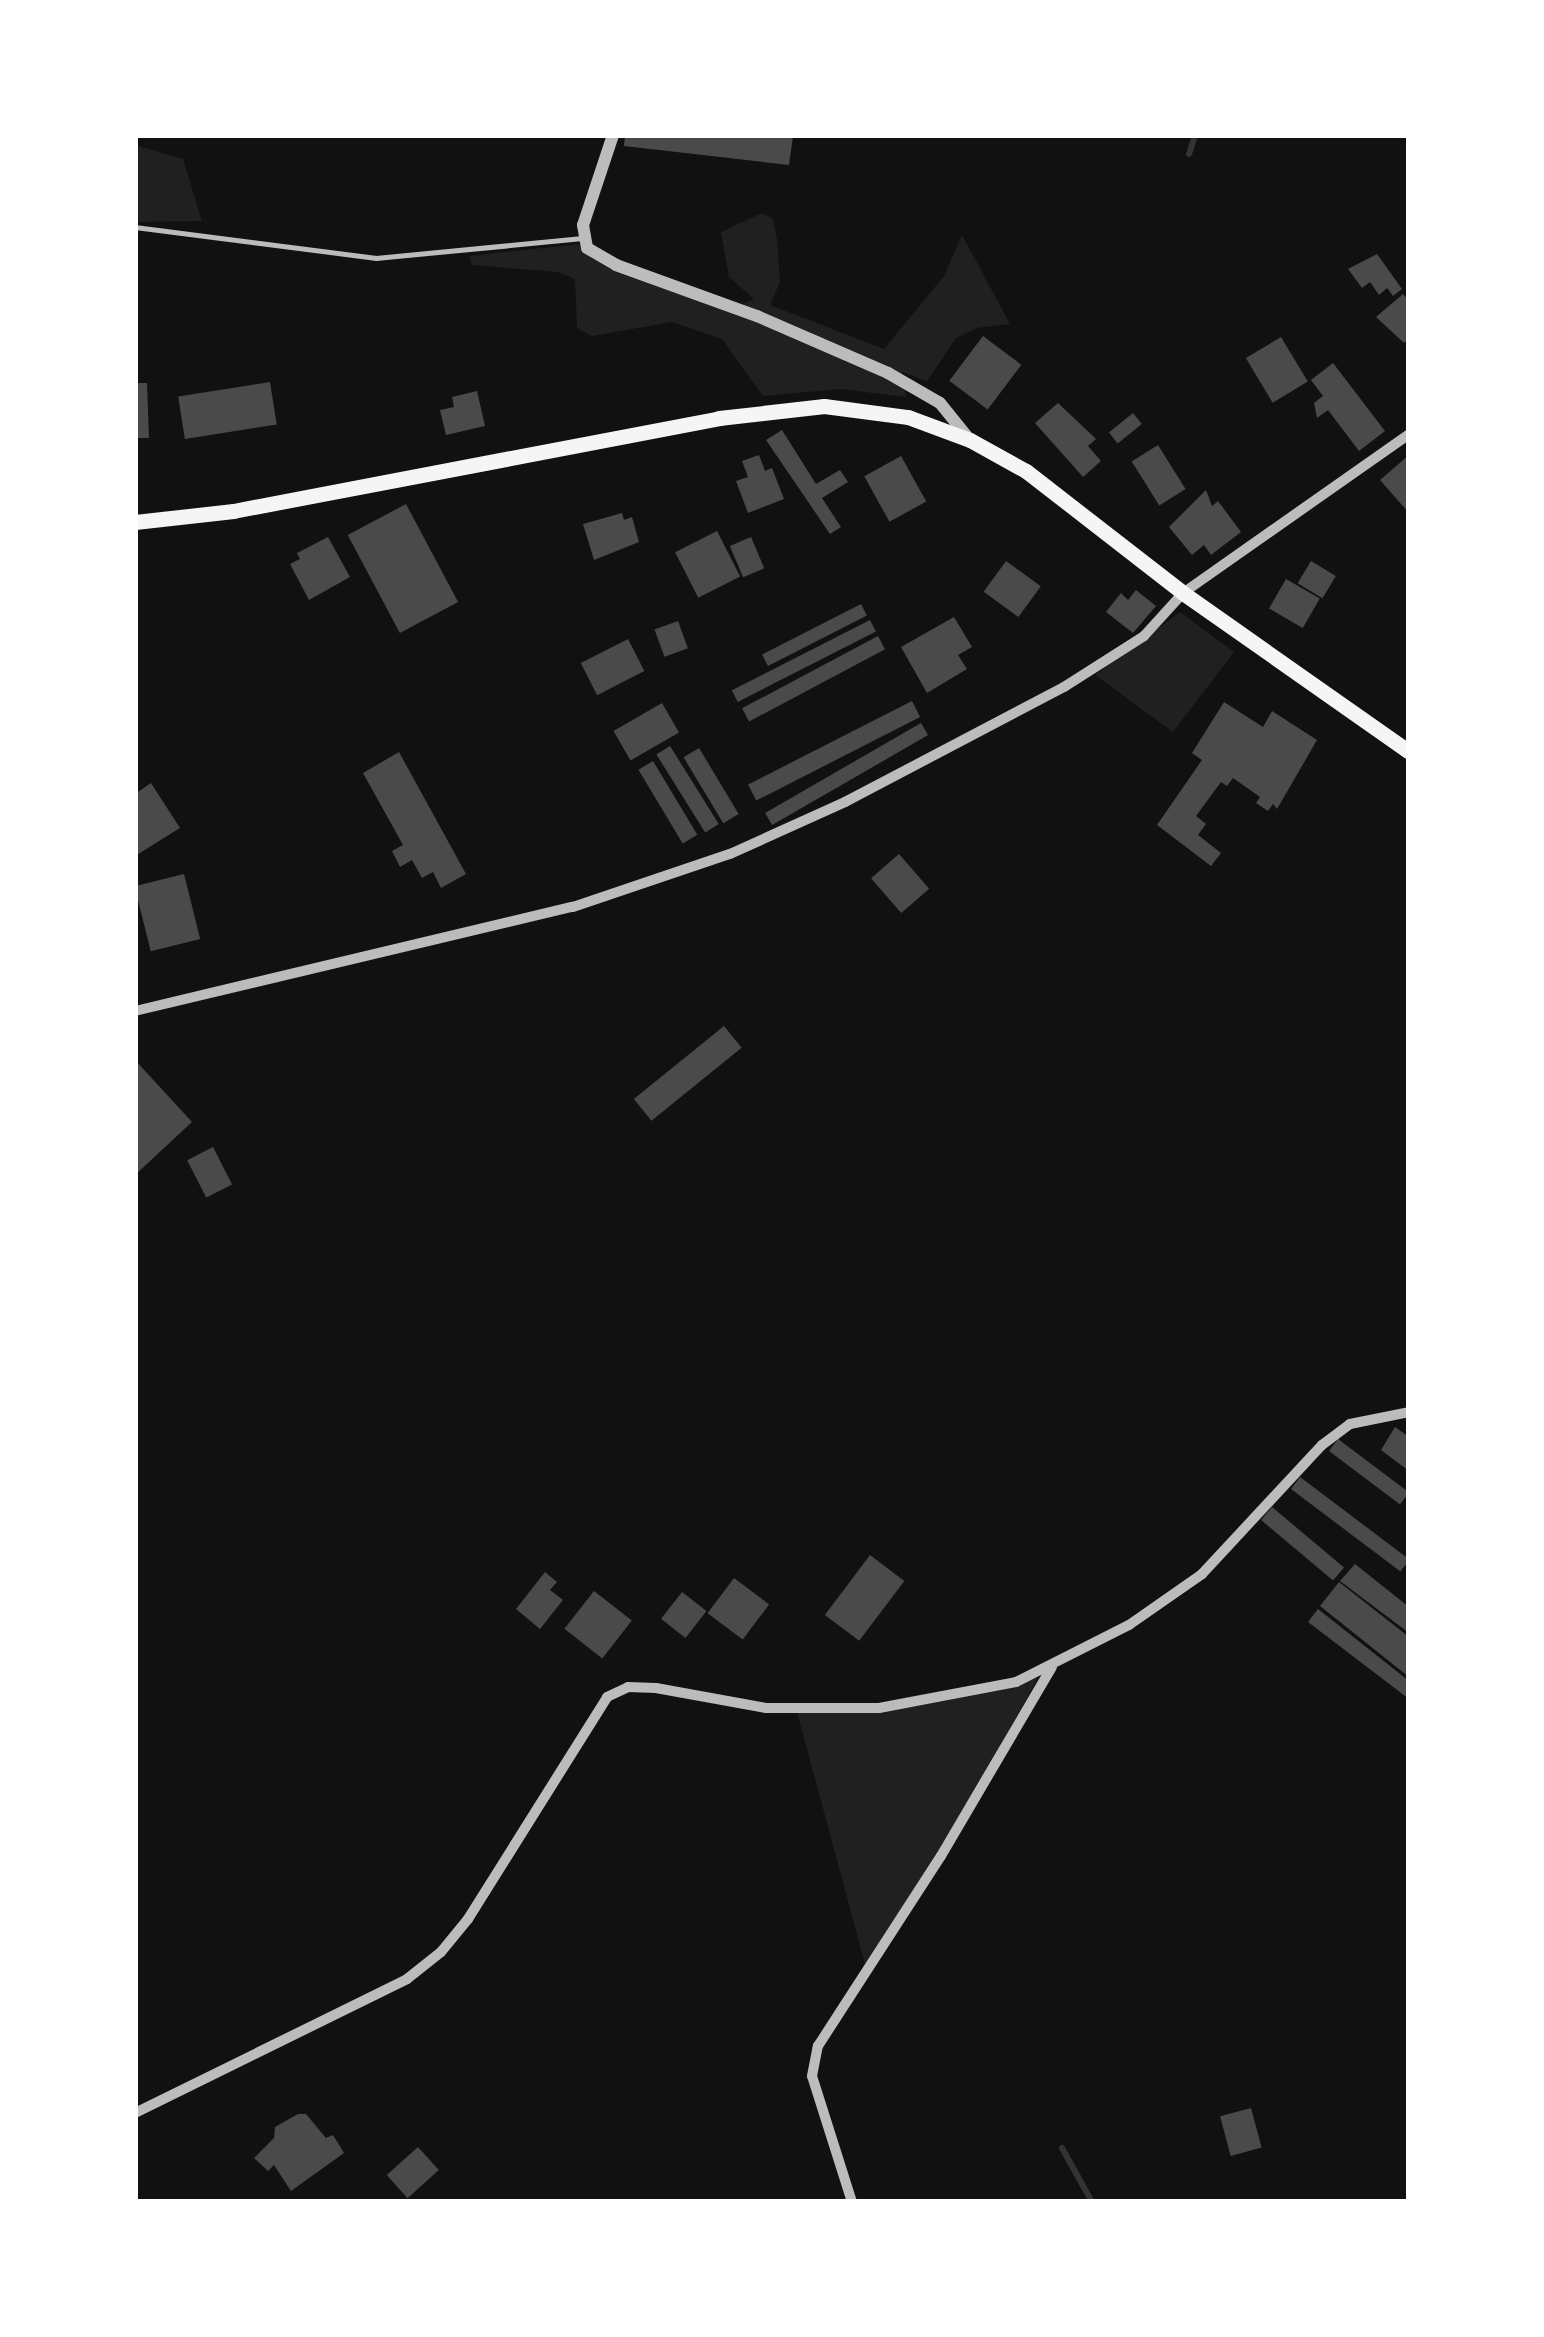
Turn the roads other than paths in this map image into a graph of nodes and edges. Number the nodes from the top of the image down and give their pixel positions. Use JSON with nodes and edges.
{"nodes":[{"id":1,"x":613,"y":135,"type":"edge"},
{"id":2,"x":135,"y":227,"type":"edge"},
{"id":3,"x":585,"y":238,"type":"junction"},
{"id":4,"x":1409,"y":434,"type":"edge"},
{"id":5,"x":970,"y":440,"type":"junction"},
{"id":6,"x":135,"y":522,"type":"edge"},
{"id":7,"x":1183,"y":593,"type":"junction"},
{"id":8,"x":1409,"y":752,"type":"edge"},
{"id":9,"x":135,"y":1011,"type":"edge"},
{"id":10,"x":1409,"y":1412,"type":"edge"},
{"id":11,"x":1052,"y":1667,"type":"junction"},
{"id":12,"x":135,"y":2113,"type":"edge"},
{"id":13,"x":852,"y":2202,"type":"edge"}],
"edges":[{"from":1,"to":3,"type":"street"},
{"from":2,"to":3,"type":"lane"},
{"from":3,"to":5,"type":"street"},
{"from":4,"to":7,"type":"street"},
{"from":5,"to":6,"type":"main road"},
{"from":5,"to":7,"type":"main road"},
{"from":7,"to":8,"type":"main road"},
{"from":7,"to":9,"type":"street"},
{"from":10,"to":11,"type":"street"},
{"from":11,"to":12,"type":"street"},
{"from":11,"to":13,"type":"street"}]}
